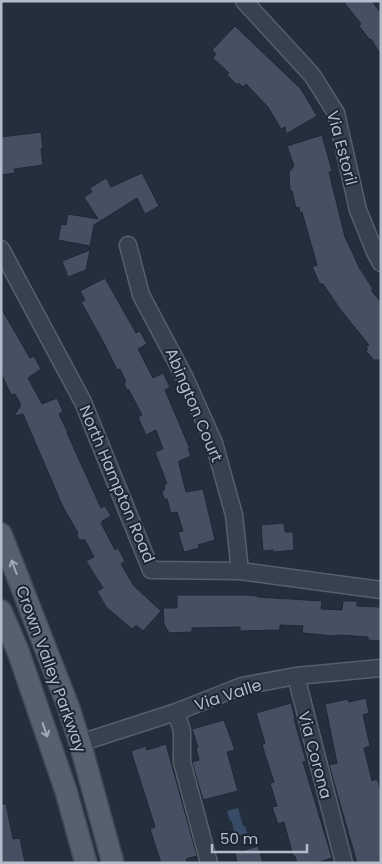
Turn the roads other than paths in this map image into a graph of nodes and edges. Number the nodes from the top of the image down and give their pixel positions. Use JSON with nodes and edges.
{"nodes":[{"id":1,"x":244,"y":1,"type":"edge"},
{"id":2,"x":128,"y":245,"type":"dead end"},
{"id":3,"x":1,"y":249,"type":"edge"},
{"id":4,"x":381,"y":263,"type":"edge"},
{"id":5,"x":1,"y":534,"type":"edge"},
{"id":6,"x":240,"y":571,"type":"junction"},
{"id":7,"x":381,"y":590,"type":"edge"},
{"id":8,"x":1,"y":611,"type":"edge"},
{"id":9,"x":18,"y":651,"type":"junction"},
{"id":10,"x":381,"y":668,"type":"edge"},
{"id":11,"x":296,"y":676,"type":"junction"},
{"id":12,"x":176,"y":712,"type":"junction"},
{"id":13,"x":80,"y":744,"type":"junction"},
{"id":14,"x":85,"y":858,"type":"edge"},
{"id":15,"x":113,"y":863,"type":"edge"},
{"id":16,"x":209,"y":863,"type":"edge"},
{"id":17,"x":344,"y":863,"type":"edge"}],
"edges":[{"from":1,"to":4,"type":"street","name":"Via Estoril"},
{"from":2,"to":6,"type":"street","name":"Abington Court"},
{"from":3,"to":6,"type":"street","name":"North Hampton Road"},
{"from":13,"to":5,"type":"main road","name":"Crown Valley Parkway","one_way":true},
{"from":6,"to":7,"type":"street","name":"North Hampton Road"},
{"from":8,"to":9,"type":"main road","name":"Crown Valley Parkway"},
{"from":9,"to":13,"type":"main road"},
{"from":9,"to":14,"type":"main road","name":"Crown Valley Parkway","one_way":true},
{"from":10,"to":11,"type":"street","name":"Via Valle"},
{"from":11,"to":12,"type":"street","name":"Via Valle"},
{"from":11,"to":17,"type":"street","name":"Via Corona"},
{"from":12,"to":13,"type":"street","name":"Via Valle"},
{"from":12,"to":16,"type":"street"},
{"from":13,"to":14,"type":"main road"},
{"from":13,"to":15,"type":"main road","name":"Crown Valley Parkway"}]}
